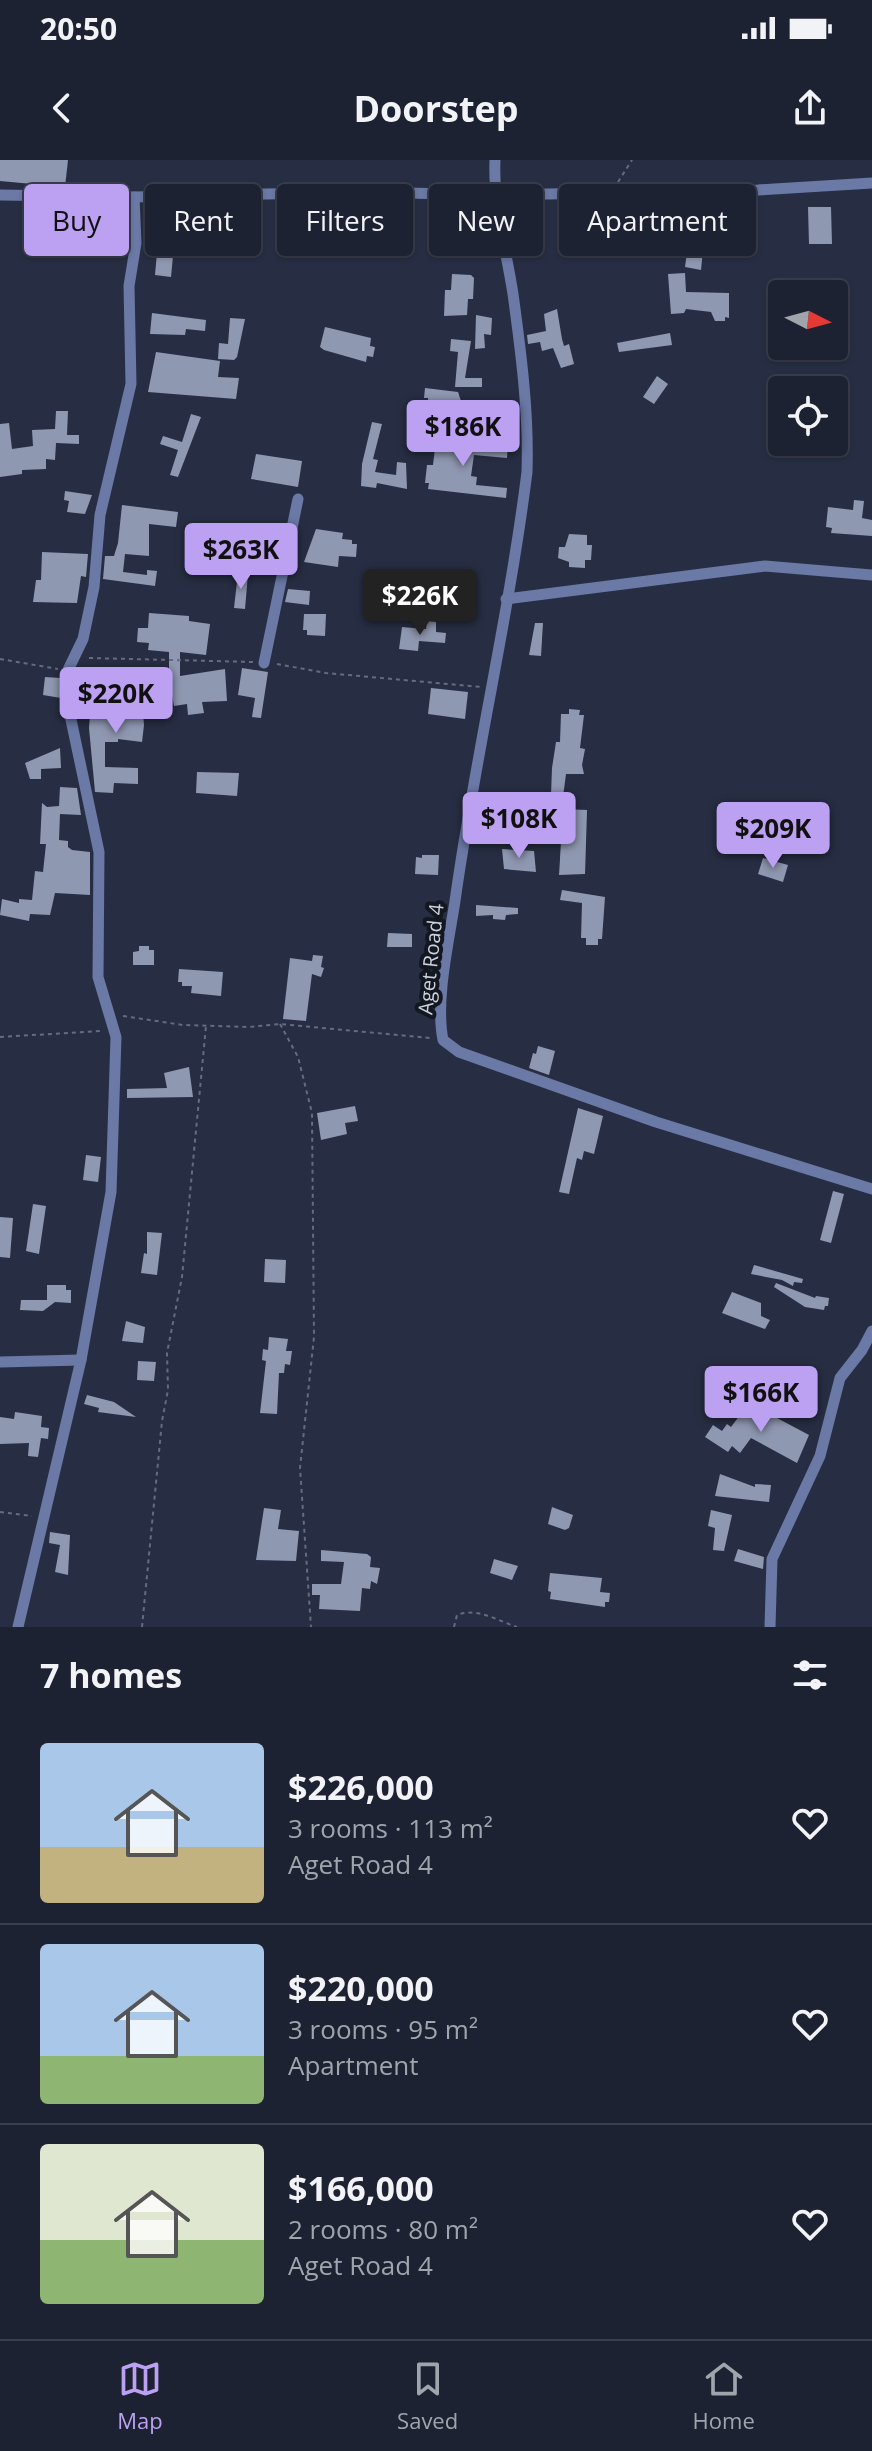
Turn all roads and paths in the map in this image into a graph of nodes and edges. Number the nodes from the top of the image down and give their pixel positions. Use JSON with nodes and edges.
{"nodes":[{"id":1,"x":495,"y":160,"type":"edge"},
{"id":2,"x":632,"y":160,"type":"edge"},
{"id":3,"x":872,"y":183,"type":"edge"},
{"id":4,"x":494,"y":184,"type":"edge"},
{"id":5,"x":617,"y":184,"type":"edge"},
{"id":6,"x":756,"y":190,"type":"edge"},
{"id":7,"x":429,"y":194,"type":"edge"},
{"id":8,"x":0,"y":195,"type":"edge"},
{"id":9,"x":134,"y":197,"type":"junction"},
{"id":10,"x":506,"y":256,"type":"edge"},
{"id":11,"x":298,"y":499,"type":"dead end"},
{"id":12,"x":872,"y":575,"type":"edge"},
{"id":13,"x":506,"y":599,"type":"junction"},
{"id":14,"x":0,"y":659,"type":"edge"},
{"id":15,"x":264,"y":663,"type":"junction"},
{"id":16,"x":70,"y":664,"type":"junction"},
{"id":17,"x":492,"y":688,"type":"junction"},
{"id":18,"x":111,"y":1020,"type":"junction"},
{"id":19,"x":280,"y":1024,"type":"junction"},
{"id":20,"x":206,"y":1026,"type":"junction"},
{"id":21,"x":0,"y":1037,"type":"edge"},
{"id":22,"x":443,"y":1040,"type":"junction"},
{"id":23,"x":872,"y":1189,"type":"edge"},
{"id":24,"x":872,"y":1331,"type":"edge"},
{"id":25,"x":81,"y":1360,"type":"junction"},
{"id":26,"x":0,"y":1362,"type":"edge"},
{"id":27,"x":0,"y":1512,"type":"edge"},
{"id":28,"x":41,"y":1519,"type":"junction"},
{"id":29,"x":18,"y":1627,"type":"edge"},
{"id":30,"x":142,"y":1627,"type":"edge"},
{"id":31,"x":311,"y":1627,"type":"edge"},
{"id":32,"x":454,"y":1627,"type":"edge"},
{"id":33,"x":517,"y":1627,"type":"edge"},
{"id":34,"x":770,"y":1627,"type":"edge"}],
"edges":[{"from":1,"to":4,"type":"street","name":"Aget Road 4"},
{"from":2,"to":5,"type":"path"},
{"from":3,"to":6,"type":"street"},
{"from":7,"to":9,"type":"street"},
{"from":8,"to":9,"type":"street"},
{"from":9,"to":16,"type":"street"},
{"from":10,"to":13,"type":"street","name":"Aget Road 4"},
{"from":11,"to":15,"type":"street"},
{"from":12,"to":13,"type":"street"},
{"from":13,"to":17,"type":"street","name":"Aget Road 4"},
{"from":14,"to":16,"type":"path"},
{"from":15,"to":16,"type":"path"},
{"from":15,"to":17,"type":"path"},
{"from":16,"to":18,"type":"street"},
{"from":17,"to":22,"type":"street","name":"Aget Road 4"},
{"from":18,"to":20,"type":"path"},
{"from":18,"to":21,"type":"path"},
{"from":18,"to":25,"type":"street"},
{"from":19,"to":20,"type":"path"},
{"from":19,"to":22,"type":"path"},
{"from":19,"to":31,"type":"path"},
{"from":20,"to":30,"type":"path"},
{"from":22,"to":23,"type":"street","name":"Aget Road 4"},
{"from":24,"to":34,"type":"street"},
{"from":25,"to":26,"type":"street"},
{"from":25,"to":28,"type":"street"},
{"from":27,"to":28,"type":"path"},
{"from":28,"to":29,"type":"street"},
{"from":32,"to":33,"type":"path"}]}
